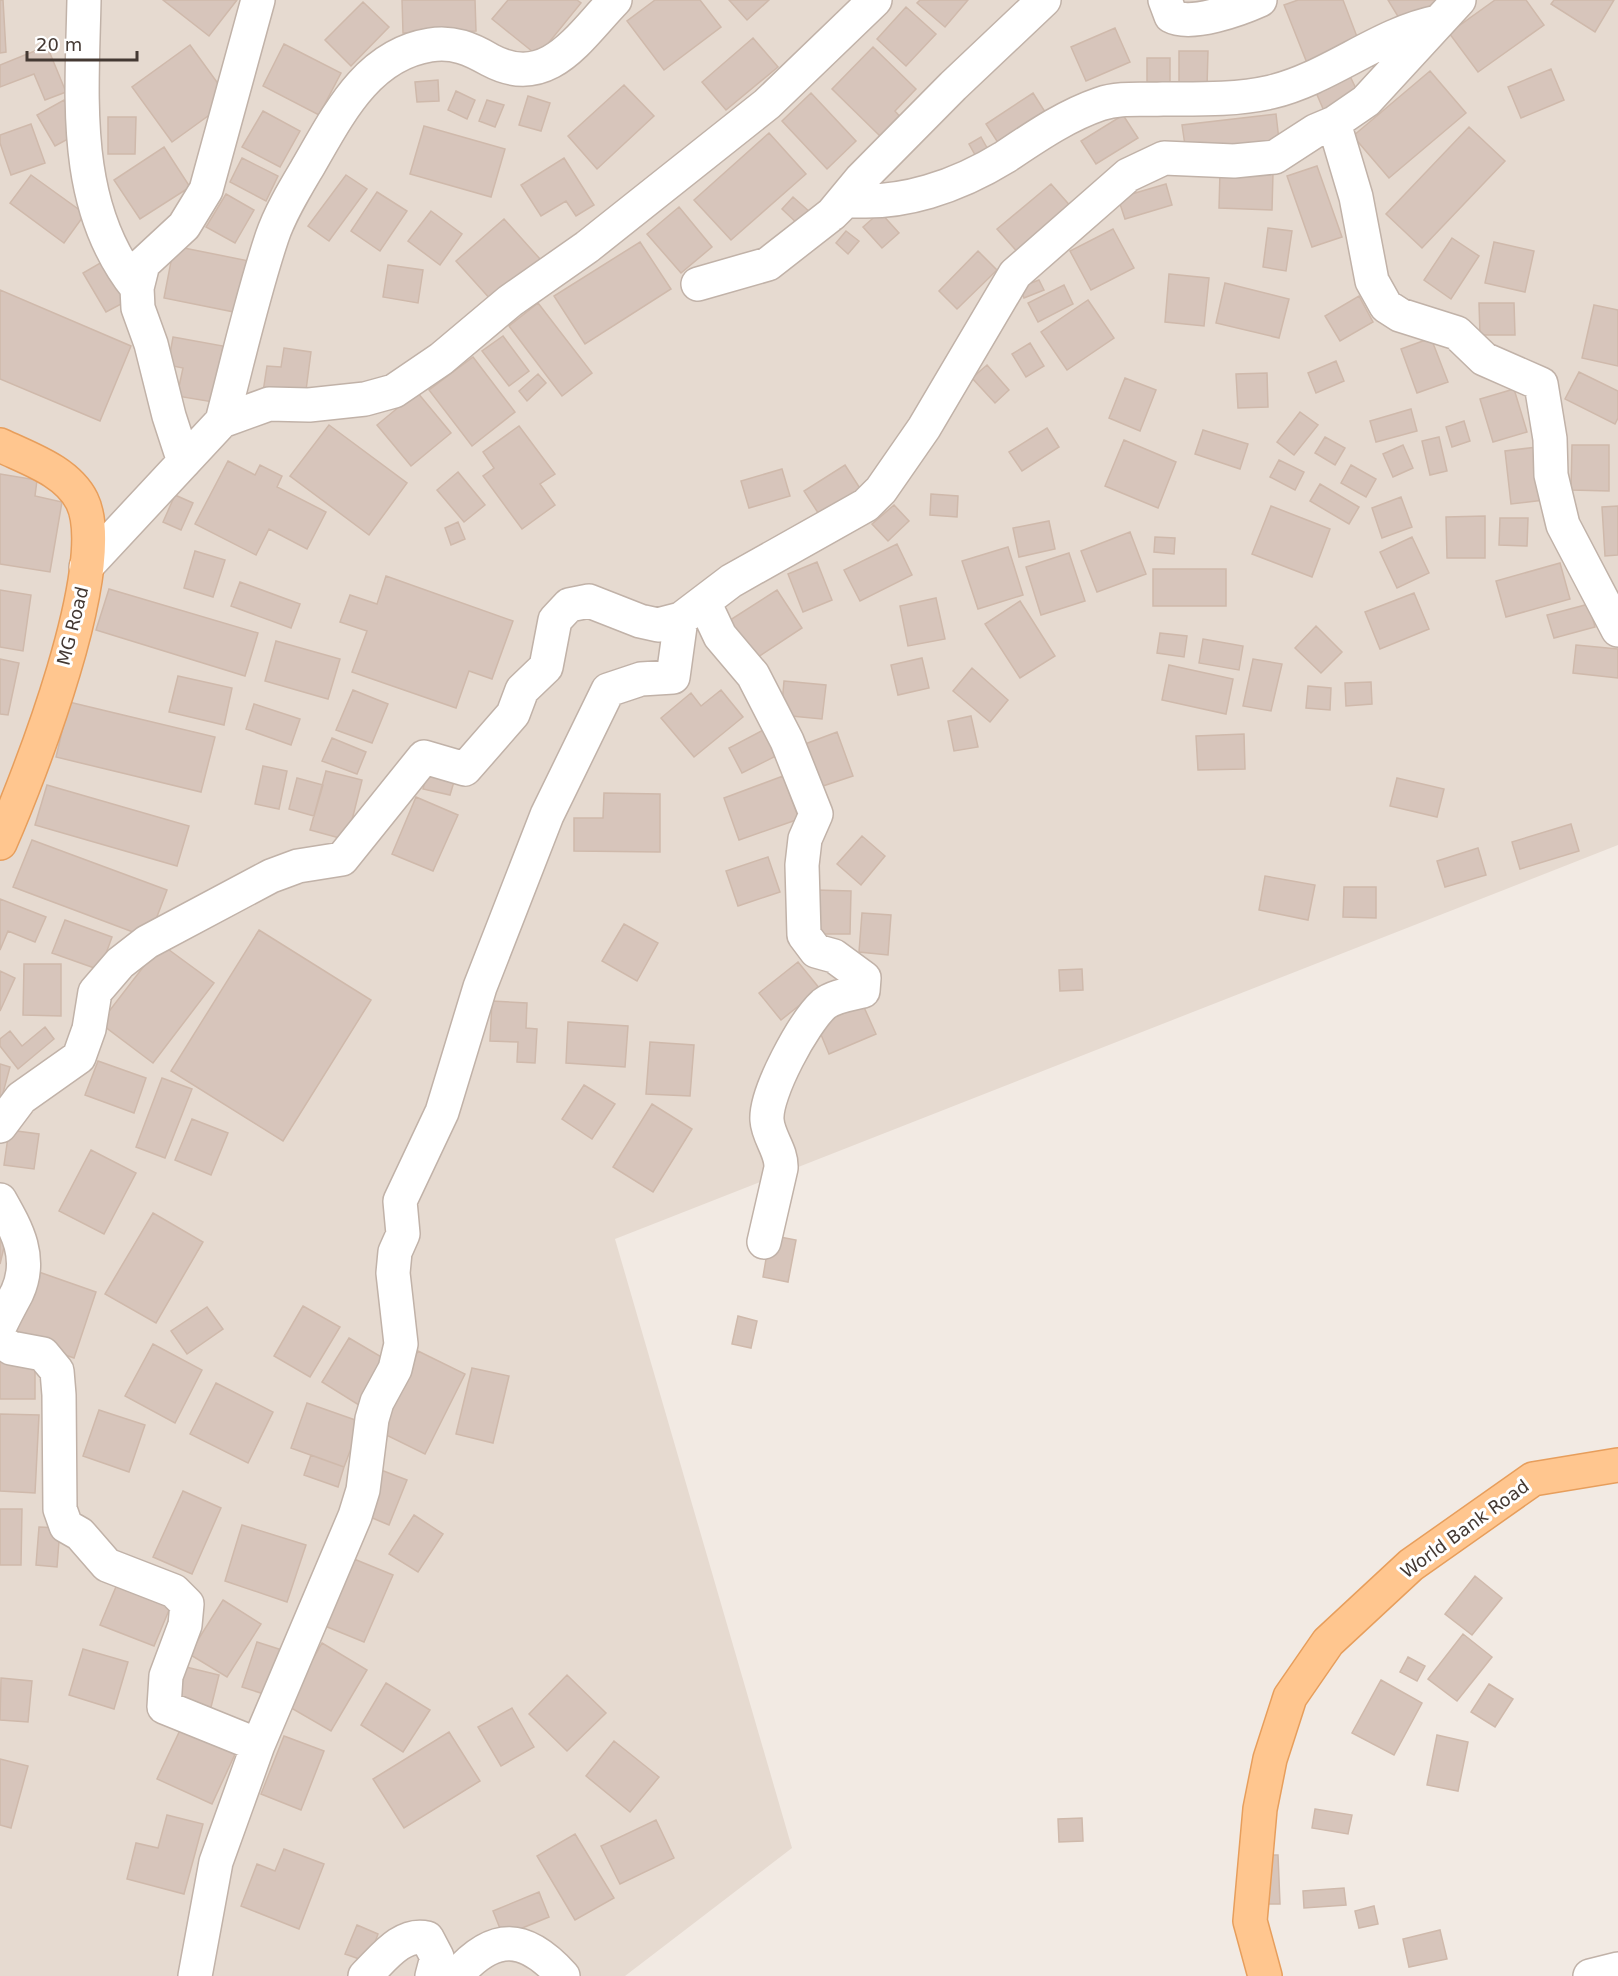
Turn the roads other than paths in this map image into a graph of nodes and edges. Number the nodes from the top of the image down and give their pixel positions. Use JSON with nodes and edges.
{"nodes":[{"id":1,"x":84,"y":0,"type":"edge"},
{"id":2,"x":258,"y":0,"type":"edge"},
{"id":3,"x":615,"y":0,"type":"edge"},
{"id":4,"x":875,"y":0,"type":"edge"},
{"id":5,"x":1044,"y":0,"type":"edge"},
{"id":6,"x":1165,"y":0,"type":"edge"},
{"id":7,"x":1260,"y":0,"type":"edge"},
{"id":8,"x":1449,"y":11,"type":"edge"},
{"id":9,"x":1334,"y":123,"type":"junction"},
{"id":10,"x":832,"y":214,"type":"junction"},
{"id":11,"x":698,"y":284,"type":"dead end"},
{"id":12,"x":137,"y":288,"type":"junction"},
{"id":13,"x":222,"y":421,"type":"junction"},
{"id":14,"x":0,"y":445,"type":"edge"},
{"id":15,"x":184,"y":462,"type":"junction"},
{"id":16,"x":86,"y":567,"type":"junction"},
{"id":17,"x":693,"y":610,"type":"junction"},
{"id":18,"x":1618,"y":630,"type":"edge"},
{"id":19,"x":0,"y":843,"type":"edge"},
{"id":20,"x":0,"y":1126,"type":"edge"},
{"id":21,"x":0,"y":1200,"type":"edge"},
{"id":22,"x":764,"y":1242,"type":"dead end"},
{"id":23,"x":0,"y":1326,"type":"edge"},
{"id":24,"x":0,"y":1341,"type":"edge"},
{"id":25,"x":1618,"y":1465,"type":"edge"},
{"id":26,"x":258,"y":1745,"type":"junction"},
{"id":27,"x":1618,"y":1969,"type":"edge"},
{"id":28,"x":195,"y":1976,"type":"edge"},
{"id":29,"x":365,"y":1976,"type":"edge"},
{"id":30,"x":432,"y":1976,"type":"edge"},
{"id":31,"x":456,"y":1976,"type":"edge"},
{"id":32,"x":563,"y":1976,"type":"edge"},
{"id":33,"x":1265,"y":1976,"type":"edge"},
{"id":34,"x":1590,"y":1976,"type":"edge"}],
"edges":[{"from":1,"to":12,"type":"street"},
{"from":2,"to":12,"type":"street"},
{"from":3,"to":13,"type":"street"},
{"from":4,"to":13,"type":"street"},
{"from":5,"to":10,"type":"street"},
{"from":6,"to":7,"type":"street"},
{"from":8,"to":9,"type":"street"},
{"from":8,"to":10,"type":"street"},
{"from":9,"to":17,"type":"street"},
{"from":9,"to":18,"type":"street"},
{"from":10,"to":11,"type":"street"},
{"from":12,"to":15,"type":"street"},
{"from":13,"to":15,"type":"street"},
{"from":14,"to":16,"type":"main road","name":"MG Road"},
{"from":15,"to":16,"type":"street"},
{"from":16,"to":19,"type":"main road","name":"MG Road"},
{"from":17,"to":20,"type":"street"},
{"from":17,"to":22,"type":"street"},
{"from":17,"to":26,"type":"street"},
{"from":21,"to":23,"type":"street"},
{"from":24,"to":26,"type":"street"},
{"from":25,"to":33,"type":"main road","name":"World Bank Road"},
{"from":26,"to":28,"type":"street"},
{"from":27,"to":34,"type":"street"},
{"from":29,"to":30,"type":"street"},
{"from":31,"to":32,"type":"street"}]}
